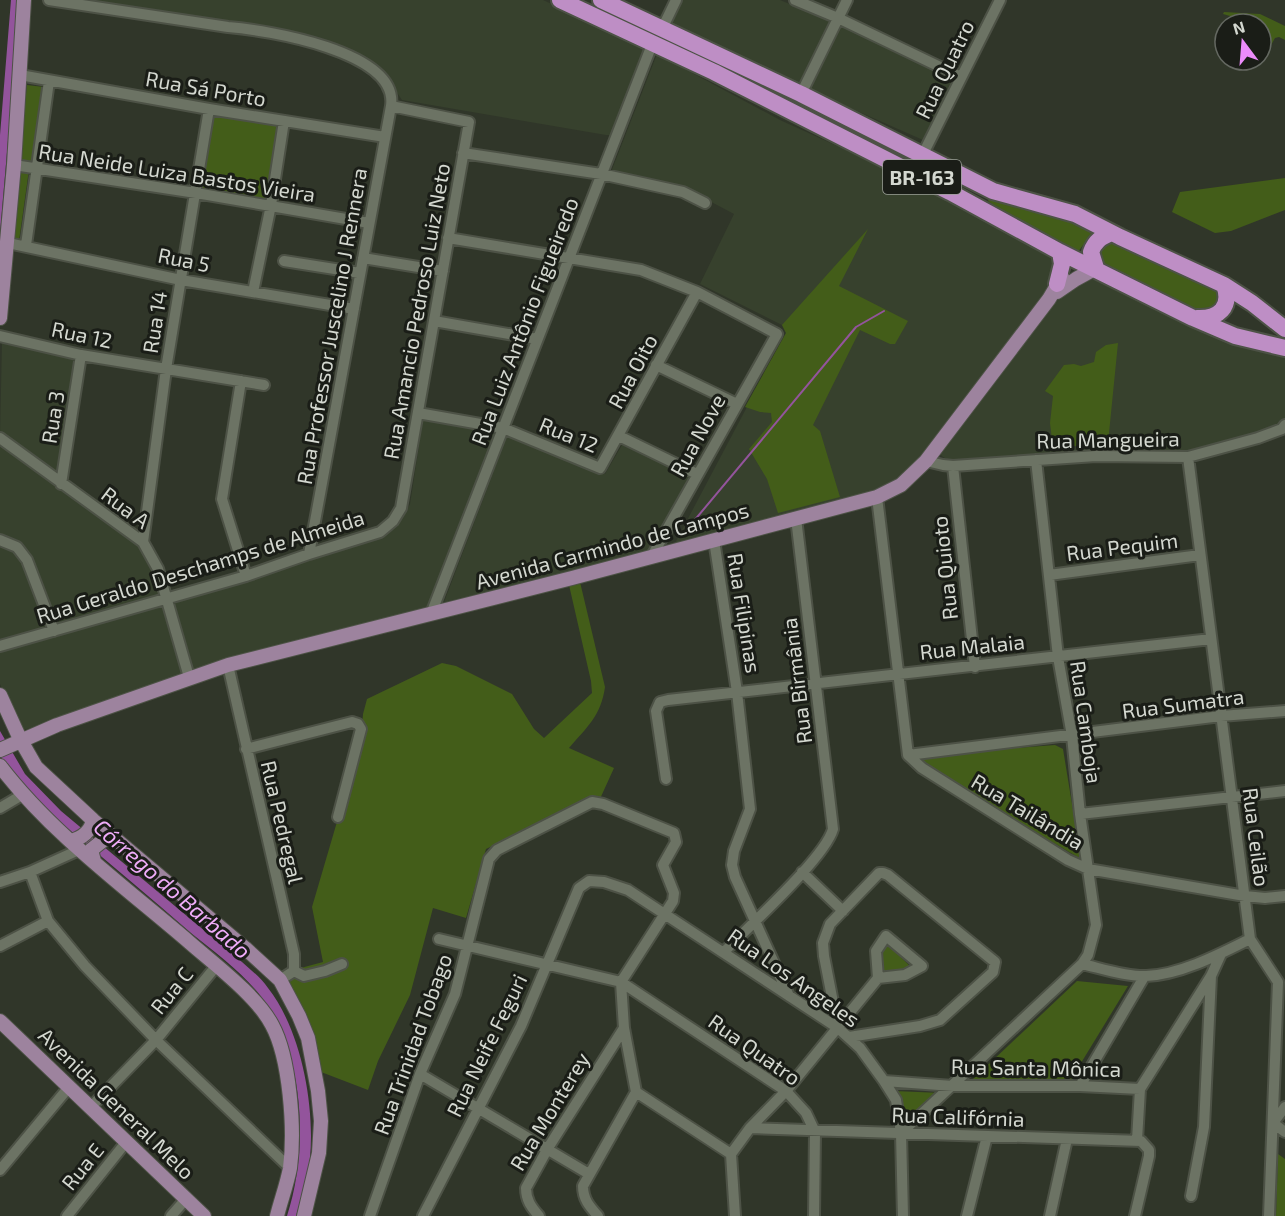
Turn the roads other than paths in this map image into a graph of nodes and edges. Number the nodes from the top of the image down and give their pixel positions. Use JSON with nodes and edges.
{"nodes":[{"id":1,"x":24,"y":0,"type":"edge"},
{"id":2,"x":49,"y":0,"type":"edge"},
{"id":3,"x":560,"y":0,"type":"edge"},
{"id":4,"x":601,"y":0,"type":"edge"},
{"id":5,"x":676,"y":0,"type":"edge"},
{"id":6,"x":795,"y":0,"type":"edge"},
{"id":7,"x":847,"y":0,"type":"edge"},
{"id":8,"x":997,"y":1,"type":"edge"},
{"id":9,"x":838,"y":18,"type":"junction"},
{"id":10,"x":657,"y":36,"type":"junction"},
{"id":11,"x":20,"y":75,"type":"junction"},
{"id":12,"x":961,"y":77,"type":"junction"},
{"id":13,"x":49,"y":81,"type":"junction"},
{"id":14,"x":801,"y":94,"type":"junction"},
{"id":15,"x":391,"y":106,"type":"junction"},
{"id":16,"x":209,"y":109,"type":"junction"},
{"id":17,"x":284,"y":121,"type":"junction"},
{"id":18,"x":386,"y":136,"type":"junction"},
{"id":19,"x":463,"y":153,"type":"junction"},
{"id":20,"x":922,"y":156,"type":"junction"},
{"id":21,"x":14,"y":165,"type":"junction"},
{"id":22,"x":36,"y":169,"type":"junction"},
{"id":23,"x":601,"y":174,"type":"junction"},
{"id":24,"x":196,"y":193,"type":"junction"},
{"id":25,"x":705,"y":203,"type":"dead end"},
{"id":26,"x":271,"y":205,"type":"junction"},
{"id":27,"x":369,"y":223,"type":"junction"},
{"id":28,"x":1112,"y":233,"type":"junction"},
{"id":29,"x":448,"y":238,"type":"junction"},
{"id":30,"x":8,"y":243,"type":"junction"},
{"id":31,"x":1094,"y":243,"type":"junction"},
{"id":32,"x":26,"y":245,"type":"junction"},
{"id":33,"x":1060,"y":252,"type":"junction"},
{"id":34,"x":569,"y":257,"type":"junction"},
{"id":35,"x":363,"y":258,"type":"junction"},
{"id":36,"x":1076,"y":259,"type":"junction"},
{"id":37,"x":284,"y":261,"type":"dead end"},
{"id":38,"x":1096,"y":268,"type":"junction"},
{"id":39,"x":442,"y":271,"type":"junction"},
{"id":40,"x":360,"y":273,"type":"junction"},
{"id":41,"x":181,"y":280,"type":"junction"},
{"id":42,"x":1058,"y":284,"type":"junction"},
{"id":43,"x":1224,"y":285,"type":"junction"},
{"id":44,"x":253,"y":292,"type":"junction"},
{"id":45,"x":698,"y":292,"type":"junction"},
{"id":46,"x":1049,"y":299,"type":"junction"},
{"id":47,"x":354,"y":309,"type":"junction"},
{"id":48,"x":0,"y":318,"type":"edge"},
{"id":49,"x":1193,"y":318,"type":"junction"},
{"id":50,"x":434,"y":321,"type":"junction"},
{"id":51,"x":1285,"y":329,"type":"edge"},
{"id":52,"x":0,"y":336,"type":"edge"},
{"id":53,"x":537,"y":339,"type":"junction"},
{"id":54,"x":1285,"y":348,"type":"edge"},
{"id":55,"x":81,"y":355,"type":"junction"},
{"id":56,"x":656,"y":365,"type":"junction"},
{"id":57,"x":166,"y":369,"type":"junction"},
{"id":58,"x":241,"y":381,"type":"junction"},
{"id":59,"x":264,"y":385,"type":"dead end"},
{"id":60,"x":737,"y":404,"type":"junction"},
{"id":61,"x":418,"y":413,"type":"junction"},
{"id":62,"x":1285,"y":425,"type":"edge"},
{"id":63,"x":503,"y":428,"type":"junction"},
{"id":64,"x":619,"y":436,"type":"junction"},
{"id":65,"x":0,"y":438,"type":"edge"},
{"id":66,"x":1188,"y":458,"type":"junction"},
{"id":67,"x":1036,"y":460,"type":"junction"},
{"id":68,"x":926,"y":461,"type":"junction"},
{"id":69,"x":953,"y":466,"type":"junction"},
{"id":70,"x":600,"y":468,"type":"joint"},
{"id":71,"x":697,"y":474,"type":"junction"},
{"id":72,"x":61,"y":484,"type":"junction"},
{"id":73,"x":877,"y":497,"type":"junction"},
{"id":74,"x":401,"y":508,"type":"joint"},
{"id":75,"x":796,"y":518,"type":"junction"},
{"id":76,"x":0,"y":540,"type":"edge"},
{"id":77,"x":714,"y":540,"type":"junction"},
{"id":78,"x":143,"y":542,"type":"junction"},
{"id":79,"x":309,"y":554,"type":"junction"},
{"id":80,"x":1200,"y":555,"type":"junction"},
{"id":81,"x":652,"y":556,"type":"junction"},
{"id":82,"x":1049,"y":575,"type":"junction"},
{"id":83,"x":246,"y":576,"type":"junction"},
{"id":84,"x":167,"y":599,"type":"junction"},
{"id":85,"x":431,"y":614,"type":"junction"},
{"id":86,"x":54,"y":631,"type":"junction"},
{"id":87,"x":1211,"y":639,"type":"junction"},
{"id":88,"x":0,"y":646,"type":"edge"},
{"id":89,"x":1058,"y":657,"type":"junction"},
{"id":90,"x":228,"y":665,"type":"junction"},
{"id":91,"x":975,"y":667,"type":"junction"},
{"id":92,"x":898,"y":673,"type":"junction"},
{"id":93,"x":189,"y":677,"type":"junction"},
{"id":94,"x":817,"y":683,"type":"junction"},
{"id":95,"x":737,"y":692,"type":"junction"},
{"id":96,"x":0,"y":695,"type":"edge"},
{"id":97,"x":1285,"y":711,"type":"edge"},
{"id":98,"x":1221,"y":716,"type":"junction"},
{"id":99,"x":1072,"y":736,"type":"junction"},
{"id":100,"x":13,"y":740,"type":"edge"},
{"id":101,"x":246,"y":749,"type":"junction"},
{"id":102,"x":0,"y":750,"type":"edge"},
{"id":103,"x":907,"y":750,"type":"junction"},
{"id":104,"x":0,"y":766,"type":"edge"},
{"id":105,"x":666,"y":779,"type":"dead end"},
{"id":106,"x":1285,"y":791,"type":"edge"},
{"id":107,"x":22,"y":795,"type":"junction"},
{"id":108,"x":1233,"y":797,"type":"junction"},
{"id":109,"x":0,"y":808,"type":"edge"},
{"id":110,"x":1080,"y":814,"type":"junction"},
{"id":111,"x":338,"y":817,"type":"dead end"},
{"id":112,"x":92,"y":824,"type":"junction"},
{"id":113,"x":120,"y":842,"type":"junction"},
{"id":114,"x":83,"y":848,"type":"junction"},
{"id":115,"x":1089,"y":869,"type":"junction"},
{"id":116,"x":30,"y":872,"type":"junction"},
{"id":117,"x":802,"y":872,"type":"junction"},
{"id":118,"x":0,"y":882,"type":"edge"},
{"id":119,"x":579,"y":888,"type":"joint"},
{"id":120,"x":1245,"y":896,"type":"junction"},
{"id":121,"x":1285,"y":896,"type":"edge"},
{"id":122,"x":843,"y":911,"type":"junction"},
{"id":123,"x":666,"y":916,"type":"junction"},
{"id":124,"x":755,"y":920,"type":"junction"},
{"id":125,"x":48,"y":921,"type":"junction"},
{"id":126,"x":439,"y":939,"type":"dead end"},
{"id":127,"x":1250,"y":939,"type":"junction"},
{"id":128,"x":468,"y":945,"type":"junction"},
{"id":129,"x":0,"y":946,"type":"edge"},
{"id":130,"x":724,"y":952,"type":"junction"},
{"id":131,"x":1221,"y":954,"type":"junction"},
{"id":132,"x":342,"y":964,"type":"dead end"},
{"id":133,"x":548,"y":964,"type":"junction"},
{"id":134,"x":1082,"y":964,"type":"junction"},
{"id":135,"x":216,"y":965,"type":"junction"},
{"id":136,"x":294,"y":971,"type":"junction"},
{"id":137,"x":1211,"y":975,"type":"junction"},
{"id":138,"x":1144,"y":977,"type":"junction"},
{"id":139,"x":878,"y":978,"type":"junction"},
{"id":140,"x":280,"y":980,"type":"junction"},
{"id":141,"x":621,"y":982,"type":"junction"},
{"id":142,"x":1282,"y":982,"type":"edge"},
{"id":143,"x":789,"y":997,"type":"junction"},
{"id":144,"x":0,"y":1021,"type":"edge"},
{"id":145,"x":624,"y":1028,"type":"junction"},
{"id":146,"x":838,"y":1028,"type":"junction"},
{"id":147,"x":849,"y":1037,"type":"junction"},
{"id":148,"x":156,"y":1040,"type":"junction"},
{"id":149,"x":420,"y":1074,"type":"junction"},
{"id":150,"x":884,"y":1081,"type":"junction"},
{"id":151,"x":953,"y":1086,"type":"junction"},
{"id":152,"x":1080,"y":1086,"type":"junction"},
{"id":153,"x":69,"y":1087,"type":"junction"},
{"id":154,"x":1140,"y":1089,"type":"junction"},
{"id":155,"x":786,"y":1091,"type":"junction"},
{"id":156,"x":636,"y":1092,"type":"junction"},
{"id":157,"x":91,"y":1107,"type":"junction"},
{"id":158,"x":1285,"y":1107,"type":"edge"},
{"id":159,"x":477,"y":1108,"type":"junction"},
{"id":160,"x":1274,"y":1123,"type":"junction"},
{"id":161,"x":750,"y":1128,"type":"junction"},
{"id":162,"x":815,"y":1131,"type":"junction"},
{"id":163,"x":1285,"y":1132,"type":"edge"},
{"id":164,"x":901,"y":1133,"type":"junction"},
{"id":165,"x":987,"y":1136,"type":"junction"},
{"id":166,"x":1067,"y":1139,"type":"junction"},
{"id":167,"x":1137,"y":1140,"type":"junction"},
{"id":168,"x":128,"y":1141,"type":"junction"},
{"id":169,"x":548,"y":1148,"type":"junction"},
{"id":170,"x":731,"y":1154,"type":"junction"},
{"id":171,"x":290,"y":1168,"type":"junction"},
{"id":172,"x":0,"y":1170,"type":"edge"},
{"id":173,"x":590,"y":1174,"type":"junction"},
{"id":174,"x":1191,"y":1196,"type":"dead end"},
{"id":175,"x":186,"y":1199,"type":"junction"},
{"id":176,"x":426,"y":1214,"type":"edge"},
{"id":177,"x":67,"y":1216,"type":"edge"},
{"id":178,"x":171,"y":1216,"type":"edge"},
{"id":179,"x":204,"y":1216,"type":"edge"},
{"id":180,"x":277,"y":1216,"type":"edge"},
{"id":181,"x":304,"y":1216,"type":"edge"},
{"id":182,"x":370,"y":1216,"type":"edge"},
{"id":183,"x":538,"y":1216,"type":"edge"},
{"id":184,"x":598,"y":1216,"type":"edge"},
{"id":185,"x":735,"y":1216,"type":"edge"},
{"id":186,"x":814,"y":1216,"type":"edge"},
{"id":187,"x":903,"y":1216,"type":"edge"},
{"id":188,"x":967,"y":1216,"type":"edge"},
{"id":189,"x":1050,"y":1216,"type":"edge"},
{"id":190,"x":1135,"y":1216,"type":"edge"},
{"id":191,"x":1269,"y":1216,"type":"edge"}],
"edges":[{"from":1,"to":11,"type":"main road"},
{"from":2,"to":15,"type":"street"},
{"from":3,"to":10,"type":"highway","number":"BR-163"},
{"from":4,"to":10,"type":"highway","number":"BR-163"},
{"from":5,"to":10,"type":"street","name":"Rua Luiz Antônio Figueiredo"},
{"from":6,"to":9,"type":"street"},
{"from":7,"to":9,"type":"street"},
{"from":8,"to":12,"type":"street","name":"Rua Quatro"},
{"from":9,"to":12,"type":"street"},
{"from":9,"to":14,"type":"street"},
{"from":10,"to":14,"type":"highway","number":"BR-163"},
{"from":10,"to":23,"type":"street","name":"Rua Luiz Antônio Figueiredo"},
{"from":10,"to":33,"type":"highway","number":"BR-163"},
{"from":11,"to":13,"type":"street","name":"Rua Sá Porto"},
{"from":11,"to":21,"type":"main road"},
{"from":12,"to":20,"type":"street","name":"Rua Quatro"},
{"from":13,"to":16,"type":"street","name":"Rua Sá Porto"},
{"from":13,"to":22,"type":"street"},
{"from":14,"to":20,"type":"highway","number":"BR-163"},
{"from":15,"to":18,"type":"street","name":"Rua Professor Juscelino J Rennera"},
{"from":15,"to":19,"type":"street","name":"Rua Amancio Pedroso Luiz Neto"},
{"from":16,"to":17,"type":"street","name":"Rua Sá Porto"},
{"from":16,"to":24,"type":"street","name":"Rua 14"},
{"from":17,"to":18,"type":"street","name":"Rua Sá Porto"},
{"from":17,"to":26,"type":"street"},
{"from":18,"to":27,"type":"street","name":"Rua Professor Juscelino J Rennera"},
{"from":19,"to":23,"type":"street"},
{"from":19,"to":29,"type":"street","name":"Rua Amancio Pedroso Luiz Neto"},
{"from":20,"to":28,"type":"highway","number":"BR-163"},
{"from":21,"to":22,"type":"street","name":"Rua Neide Luiza Bastos Vieira"},
{"from":21,"to":30,"type":"main road"},
{"from":22,"to":24,"type":"street","name":"Rua Neide Luiza Bastos Vieira"},
{"from":22,"to":32,"type":"street"},
{"from":23,"to":25,"type":"street"},
{"from":23,"to":34,"type":"street","name":"Rua Luiz Antônio Figueiredo"},
{"from":24,"to":26,"type":"street","name":"Rua Neide Luiza Bastos Vieira"},
{"from":24,"to":41,"type":"street","name":"Rua 14"},
{"from":26,"to":27,"type":"street","name":"Rua Neide Luiza Bastos Vieira"},
{"from":26,"to":44,"type":"street"},
{"from":27,"to":35,"type":"street","name":"Rua Professor Juscelino J Rennera"},
{"from":28,"to":31,"type":"highway"},
{"from":28,"to":43,"type":"highway","number":"BR-163"},
{"from":29,"to":34,"type":"street"},
{"from":29,"to":39,"type":"street","name":"Rua Amancio Pedroso Luiz Neto"},
{"from":30,"to":32,"type":"street","name":"Rua 5"},
{"from":30,"to":48,"type":"main road"},
{"from":31,"to":36,"type":"highway"},
{"from":31,"to":38,"type":"highway"},
{"from":32,"to":41,"type":"street","name":"Rua 5"},
{"from":33,"to":36,"type":"highway","number":"BR-163"},
{"from":33,"to":42,"type":"highway"},
{"from":34,"to":45,"type":"street"},
{"from":34,"to":53,"type":"street","name":"Rua Luiz Antônio Figueiredo"},
{"from":35,"to":39,"type":"street"},
{"from":35,"to":40,"type":"street","name":"Rua Professor Juscelino J Rennera"},
{"from":36,"to":38,"type":"highway","number":"BR-163"},
{"from":36,"to":42,"type":"main road","name":"Avenida Carmindo de Campos"},
{"from":37,"to":40,"type":"street"},
{"from":38,"to":46,"type":"main road"},
{"from":38,"to":49,"type":"highway","number":"BR-163"},
{"from":39,"to":50,"type":"street","name":"Rua Amancio Pedroso Luiz Neto"},
{"from":40,"to":47,"type":"street","name":"Rua Professor Juscelino J Rennera"},
{"from":41,"to":44,"type":"street","name":"Rua 5"},
{"from":41,"to":57,"type":"street","name":"Rua 14"},
{"from":42,"to":46,"type":"main road","name":"Avenida Carmindo de Campos"},
{"from":43,"to":49,"type":"highway"},
{"from":43,"to":51,"type":"highway","number":"BR-163"},
{"from":44,"to":47,"type":"street","name":"Rua 5"},
{"from":45,"to":56,"type":"street","name":"Rua Oito"},
{"from":45,"to":60,"type":"street","name":"Rua Nove"},
{"from":46,"to":68,"type":"main road","name":"Avenida Carmindo de Campos"},
{"from":47,"to":79,"type":"street","name":"Rua Professor Juscelino J Rennera"},
{"from":49,"to":54,"type":"highway","number":"BR-163"},
{"from":50,"to":53,"type":"street"},
{"from":50,"to":61,"type":"street","name":"Rua Amancio Pedroso Luiz Neto"},
{"from":52,"to":55,"type":"street","name":"Rua 12"},
{"from":53,"to":63,"type":"street","name":"Rua Luiz Antônio Figueiredo"},
{"from":55,"to":57,"type":"street","name":"Rua 12"},
{"from":55,"to":72,"type":"street","name":"Rua 3"},
{"from":56,"to":60,"type":"street"},
{"from":56,"to":64,"type":"street","name":"Rua Oito"},
{"from":57,"to":58,"type":"street","name":"Rua 12"},
{"from":57,"to":78,"type":"street","name":"Rua 14"},
{"from":58,"to":59,"type":"street","name":"Rua 12"},
{"from":58,"to":83,"type":"street"},
{"from":60,"to":71,"type":"street","name":"Rua Nove"},
{"from":61,"to":63,"type":"street","name":"Rua 12"},
{"from":61,"to":74,"type":"street","name":"Rua Amancio Pedroso Luiz Neto"},
{"from":62,"to":66,"type":"street","name":"Rua Mangueira"},
{"from":63,"to":70,"type":"street","name":"Rua 12"},
{"from":63,"to":85,"type":"street","name":"Rua Luiz Antônio Figueiredo"},
{"from":64,"to":70,"type":"street","name":"Rua Oito"},
{"from":64,"to":71,"type":"street"},
{"from":65,"to":72,"type":"street","name":"Rua A"},
{"from":66,"to":67,"type":"street","name":"Rua Mangueira"},
{"from":66,"to":80,"type":"street","name":"Rua Ceilão"},
{"from":67,"to":69,"type":"street","name":"Rua Mangueira"},
{"from":67,"to":82,"type":"street","name":"Rua Camboja"},
{"from":68,"to":69,"type":"street","name":"Rua Mangueira"},
{"from":68,"to":73,"type":"main road","name":"Avenida Carmindo de Campos"},
{"from":69,"to":91,"type":"street","name":"Rua Quioto"},
{"from":71,"to":81,"type":"street","name":"Rua Nove"},
{"from":72,"to":78,"type":"street","name":"Rua A"},
{"from":73,"to":75,"type":"main road","name":"Avenida Carmindo de Campos"},
{"from":73,"to":92,"type":"street"},
{"from":74,"to":79,"type":"street","name":"Rua Geraldo Deschamps de Almeida"},
{"from":75,"to":77,"type":"main road","name":"Avenida Carmindo de Campos"},
{"from":75,"to":94,"type":"street","name":"Rua Birmânia"},
{"from":76,"to":86,"type":"street"},
{"from":77,"to":81,"type":"main road","name":"Avenida Carmindo de Campos"},
{"from":77,"to":95,"type":"street","name":"Rua Filipinas"},
{"from":78,"to":84,"type":"street","name":"Rua A"},
{"from":79,"to":83,"type":"street","name":"Rua Geraldo Deschamps de Almeida"},
{"from":80,"to":82,"type":"street","name":"Rua Pequim"},
{"from":80,"to":87,"type":"street","name":"Rua Ceilão"},
{"from":81,"to":85,"type":"main road","name":"Avenida Carmindo de Campos"},
{"from":82,"to":89,"type":"street","name":"Rua Camboja"},
{"from":83,"to":84,"type":"street","name":"Rua Geraldo Deschamps de Almeida"},
{"from":84,"to":86,"type":"street","name":"Rua Geraldo Deschamps de Almeida"},
{"from":84,"to":93,"type":"street","name":"Rua A"},
{"from":85,"to":90,"type":"main road","name":"Avenida Carmindo de Campos"},
{"from":86,"to":88,"type":"street","name":"Rua Geraldo Deschamps de Almeida"},
{"from":87,"to":89,"type":"street","name":"Rua Malaia"},
{"from":87,"to":98,"type":"street","name":"Rua Ceilão"},
{"from":89,"to":91,"type":"street","name":"Rua Malaia"},
{"from":89,"to":99,"type":"street","name":"Rua Camboja"},
{"from":90,"to":93,"type":"main road","name":"Avenida Carmindo de Campos"},
{"from":90,"to":101,"type":"street","name":"Rua Pedregal"},
{"from":91,"to":92,"type":"street","name":"Rua Malaia"},
{"from":92,"to":94,"type":"street","name":"Rua Malaia"},
{"from":92,"to":103,"type":"street"},
{"from":93,"to":100,"type":"main road","name":"Avenida Carmindo de Campos"},
{"from":94,"to":95,"type":"street","name":"Rua Malaia"},
{"from":94,"to":117,"type":"street","name":"Rua Birmânia"},
{"from":95,"to":105,"type":"street","name":"Rua Malaia"},
{"from":95,"to":124,"type":"street","name":"Rua Filipinas"},
{"from":96,"to":100,"type":"main road"},
{"from":97,"to":98,"type":"street","name":"Rua Sumatra"},
{"from":98,"to":99,"type":"street","name":"Rua Sumatra"},
{"from":98,"to":108,"type":"street","name":"Rua Ceilão"},
{"from":99,"to":103,"type":"street","name":"Rua Sumatra"},
{"from":99,"to":110,"type":"street","name":"Rua Camboja"},
{"from":100,"to":102,"type":"main road","name":"Avenida Carmindo de Campos"},
{"from":100,"to":112,"type":"main road"},
{"from":101,"to":111,"type":"street"},
{"from":101,"to":136,"type":"street","name":"Rua Pedregal"},
{"from":103,"to":115,"type":"street","name":"Rua Tailândia"},
{"from":104,"to":107,"type":"main road"},
{"from":106,"to":108,"type":"street"},
{"from":107,"to":109,"type":"street"},
{"from":107,"to":114,"type":"main road"},
{"from":108,"to":110,"type":"street"},
{"from":108,"to":120,"type":"street","name":"Rua Ceilão"},
{"from":110,"to":115,"type":"street","name":"Rua Camboja"},
{"from":112,"to":113,"type":"main road"},
{"from":112,"to":114,"type":"main road"},
{"from":113,"to":114,"type":"main road"},
{"from":113,"to":140,"type":"main road"},
{"from":114,"to":116,"type":"street"},
{"from":114,"to":135,"type":"main road"},
{"from":115,"to":120,"type":"street","name":"Rua Tailândia"},
{"from":115,"to":134,"type":"street","name":"Rua Camboja"},
{"from":116,"to":118,"type":"street"},
{"from":116,"to":125,"type":"street"},
{"from":117,"to":122,"type":"street"},
{"from":117,"to":124,"type":"street"},
{"from":119,"to":123,"type":"street","name":"Rua Los Angeles"},
{"from":119,"to":133,"type":"street","name":"Rua Neife Feguri"},
{"from":120,"to":121,"type":"street","name":"Rua Tailândia"},
{"from":120,"to":127,"type":"street","name":"Rua Ceilão"},
{"from":122,"to":146,"type":"street"},
{"from":122,"to":147,"type":"street"},
{"from":123,"to":128,"type":"street","name":"Rua Trinidad Tobago"},
{"from":123,"to":130,"type":"street","name":"Rua Los Angeles"},
{"from":123,"to":141,"type":"street"},
{"from":124,"to":130,"type":"street"},
{"from":124,"to":143,"type":"street","name":"Rua Filipinas"},
{"from":125,"to":129,"type":"street"},
{"from":125,"to":148,"type":"street"},
{"from":126,"to":128,"type":"street"},
{"from":127,"to":131,"type":"street"},
{"from":127,"to":142,"type":"street","name":"Rua Ceilão"},
{"from":128,"to":133,"type":"street"},
{"from":128,"to":149,"type":"street","name":"Rua Trinidad Tobago"},
{"from":130,"to":143,"type":"street","name":"Rua Los Angeles"},
{"from":131,"to":137,"type":"street","name":"Rua Santa Mônica"},
{"from":131,"to":138,"type":"street"},
{"from":132,"to":136,"type":"street"},
{"from":133,"to":141,"type":"street"},
{"from":133,"to":159,"type":"street","name":"Rua Neife Feguri"},
{"from":134,"to":138,"type":"street"},
{"from":134,"to":151,"type":"street","name":"Rua Camboja"},
{"from":135,"to":148,"type":"street","name":"Rua C"},
{"from":135,"to":171,"type":"main road"},
{"from":136,"to":140,"type":"street"},
{"from":137,"to":154,"type":"street","name":"Rua Santa Mônica"},
{"from":137,"to":174,"type":"street"},
{"from":138,"to":152,"type":"street"},
{"from":139,"to":139,"type":"street"},
{"from":139,"to":146,"type":"street"},
{"from":140,"to":181,"type":"main road"},
{"from":141,"to":145,"type":"street"},
{"from":141,"to":155,"type":"street","name":"Rua Quatro"},
{"from":142,"to":160,"type":"street","name":"Rua Ceilão"},
{"from":143,"to":146,"type":"street","name":"Rua Los Angeles"},
{"from":144,"to":153,"type":"main road","name":"Avenida General Melo"},
{"from":145,"to":156,"type":"street"},
{"from":145,"to":169,"type":"street","name":"Rua Monterey"},
{"from":146,"to":147,"type":"street","name":"Rua Los Angeles"},
{"from":146,"to":155,"type":"street"},
{"from":147,"to":150,"type":"street","name":"Rua Los Angeles"},
{"from":148,"to":157,"type":"street","name":"Rua C"},
{"from":148,"to":171,"type":"street"},
{"from":149,"to":159,"type":"street"},
{"from":149,"to":182,"type":"street","name":"Rua Trinidad Tobago"},
{"from":150,"to":151,"type":"street","name":"Rua Santa Mônica"},
{"from":150,"to":164,"type":"street","name":"Rua Los Angeles"},
{"from":151,"to":152,"type":"street","name":"Rua Santa Mônica"},
{"from":151,"to":164,"type":"street","name":"Rua Camboja"},
{"from":152,"to":154,"type":"street","name":"Rua Santa Mônica"},
{"from":153,"to":157,"type":"main road","name":"Avenida General Melo"},
{"from":153,"to":172,"type":"street"},
{"from":154,"to":167,"type":"street"},
{"from":155,"to":161,"type":"street"},
{"from":155,"to":162,"type":"street","name":"Rua Quatro"},
{"from":156,"to":170,"type":"street"},
{"from":156,"to":173,"type":"street"},
{"from":157,"to":168,"type":"main road","name":"Avenida General Melo"},
{"from":158,"to":160,"type":"street"},
{"from":159,"to":169,"type":"street"},
{"from":159,"to":176,"type":"street","name":"Rua Neife Feguri"},
{"from":160,"to":163,"type":"street"},
{"from":160,"to":191,"type":"street","name":"Rua Ceilão"},
{"from":161,"to":162,"type":"street","name":"Rua Califórnia"},
{"from":161,"to":170,"type":"street"},
{"from":162,"to":164,"type":"street","name":"Rua Califórnia"},
{"from":162,"to":186,"type":"street"},
{"from":164,"to":165,"type":"street","name":"Rua Califórnia"},
{"from":164,"to":187,"type":"street","name":"Rua Los Angeles"},
{"from":165,"to":166,"type":"street","name":"Rua Califórnia"},
{"from":165,"to":188,"type":"street"},
{"from":166,"to":167,"type":"street","name":"Rua Califórnia"},
{"from":166,"to":189,"type":"street"},
{"from":167,"to":190,"type":"street"},
{"from":168,"to":175,"type":"main road","name":"Avenida General Melo"},
{"from":168,"to":177,"type":"street","name":"Rua E"},
{"from":169,"to":173,"type":"street"},
{"from":169,"to":183,"type":"street","name":"Rua Monterey"},
{"from":170,"to":185,"type":"street"},
{"from":171,"to":180,"type":"main road"},
{"from":173,"to":184,"type":"street"},
{"from":175,"to":178,"type":"street"},
{"from":175,"to":179,"type":"main road","name":"Avenida General Melo"}]}
